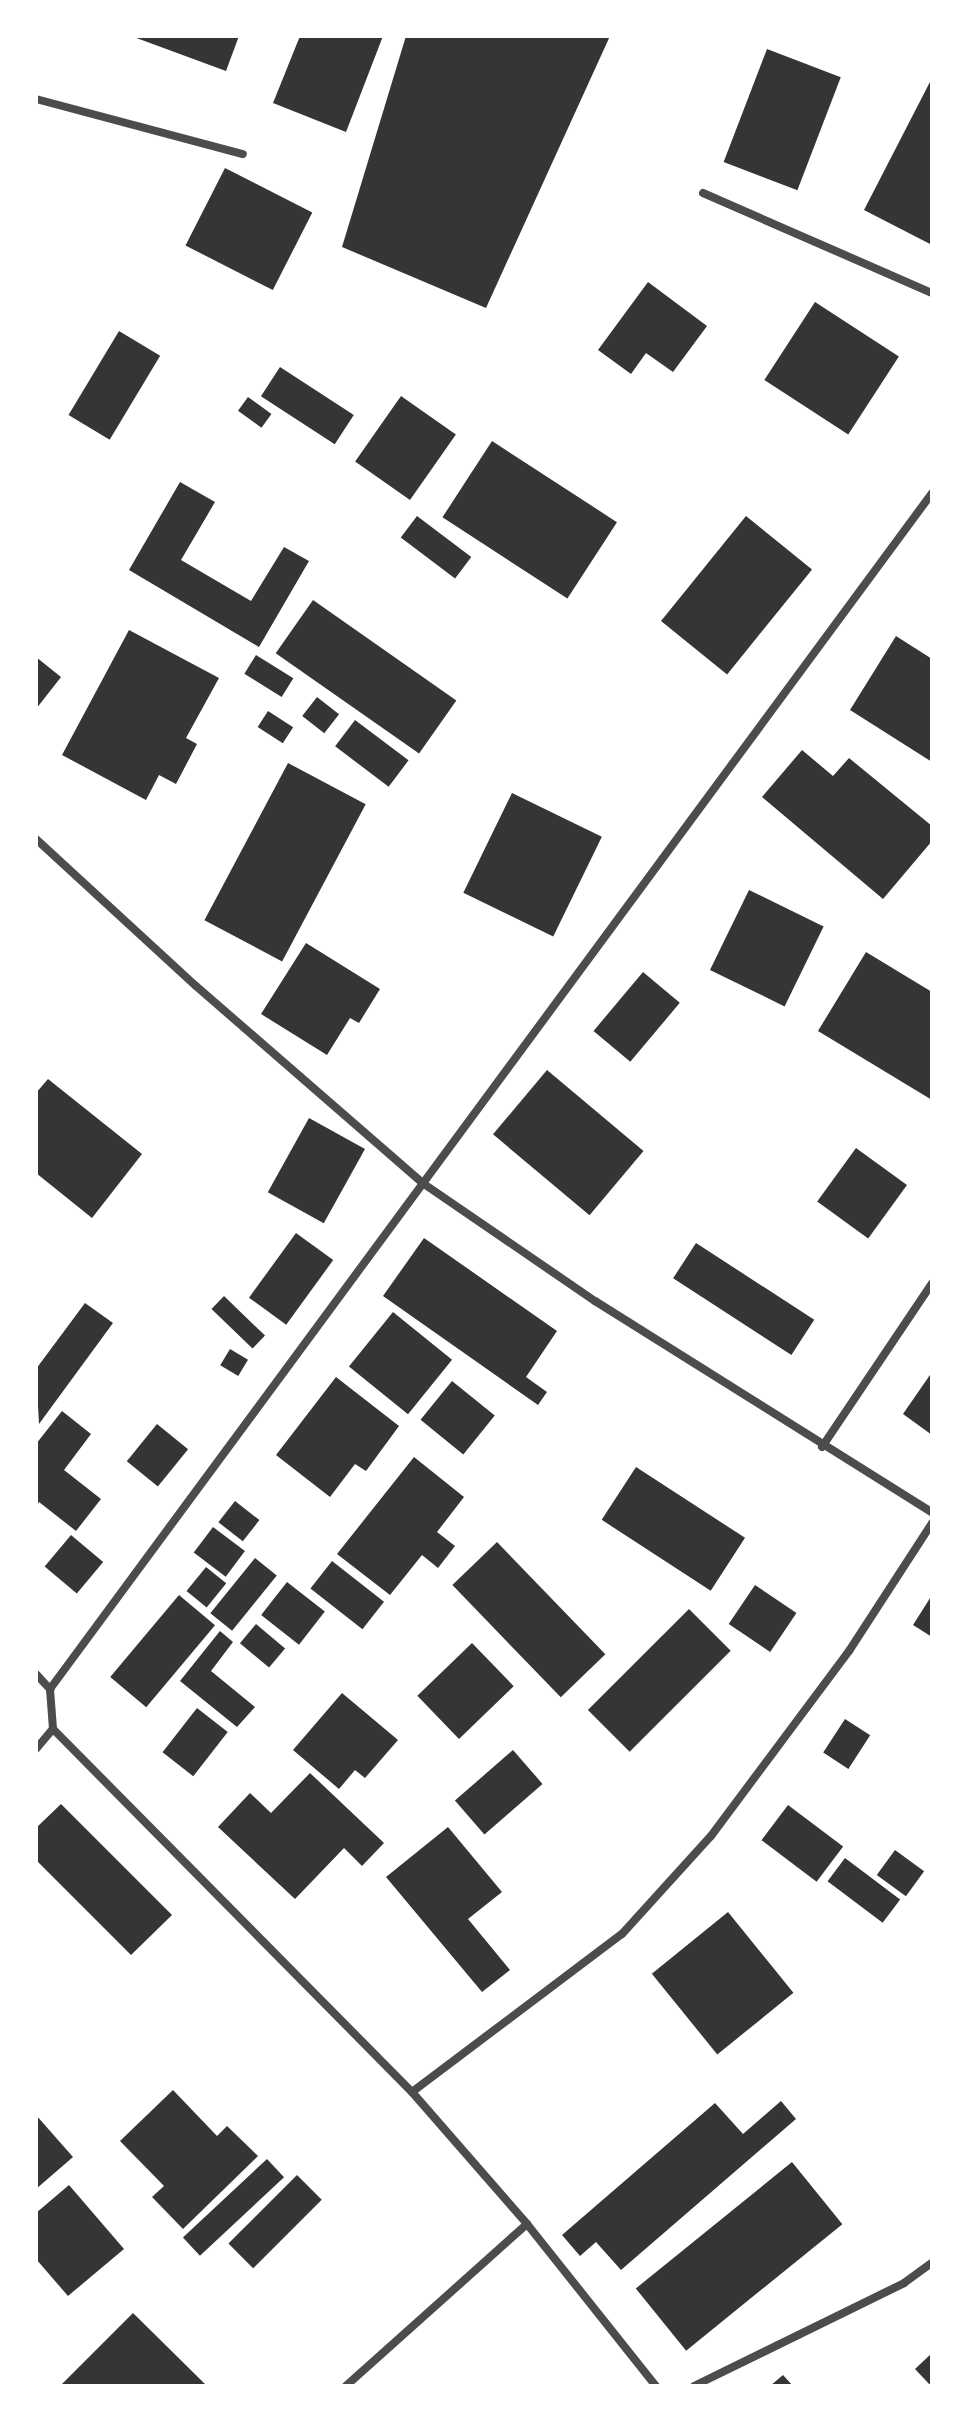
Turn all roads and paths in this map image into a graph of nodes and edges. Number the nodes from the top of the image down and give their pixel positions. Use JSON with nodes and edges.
{"nodes":[{"id":1,"x":36,"y":99,"type":"edge"},
{"id":2,"x":243,"y":154,"type":"dead end"},
{"id":3,"x":703,"y":193,"type":"dead end"},
{"id":4,"x":932,"y":293,"type":"edge"},
{"id":5,"x":932,"y":493,"type":"edge"},
{"id":6,"x":36,"y":839,"type":"edge"},
{"id":7,"x":424,"y":1184,"type":"junction"},
{"id":8,"x":932,"y":1283,"type":"edge"},
{"id":9,"x":822,"y":1447,"type":"junction"},
{"id":10,"x":932,"y":1512,"type":"edge"},
{"id":11,"x":932,"y":1523,"type":"edge"},
{"id":12,"x":36,"y":1674,"type":"edge"},
{"id":13,"x":50,"y":1689,"type":"junction"},
{"id":14,"x":53,"y":1729,"type":"junction"},
{"id":15,"x":36,"y":1749,"type":"edge"},
{"id":16,"x":412,"y":2092,"type":"junction"},
{"id":17,"x":527,"y":2224,"type":"junction"},
{"id":18,"x":932,"y":2263,"type":"edge"},
{"id":19,"x":346,"y":2386,"type":"edge"},
{"id":20,"x":656,"y":2386,"type":"edge"},
{"id":21,"x":694,"y":2386,"type":"edge"}],
"edges":[{"from":1,"to":2,"type":"street"},
{"from":3,"to":4,"type":"street"},
{"from":5,"to":7,"type":"street"},
{"from":6,"to":7,"type":"street"},
{"from":7,"to":9,"type":"street"},
{"from":7,"to":13,"type":"street"},
{"from":8,"to":9,"type":"street"},
{"from":9,"to":10,"type":"street"},
{"from":11,"to":16,"type":"street"},
{"from":12,"to":13,"type":"street"},
{"from":13,"to":14,"type":"street"},
{"from":14,"to":15,"type":"street"},
{"from":14,"to":16,"type":"street"},
{"from":16,"to":17,"type":"street"},
{"from":17,"to":19,"type":"street"},
{"from":17,"to":20,"type":"street"},
{"from":18,"to":21,"type":"street"}]}
